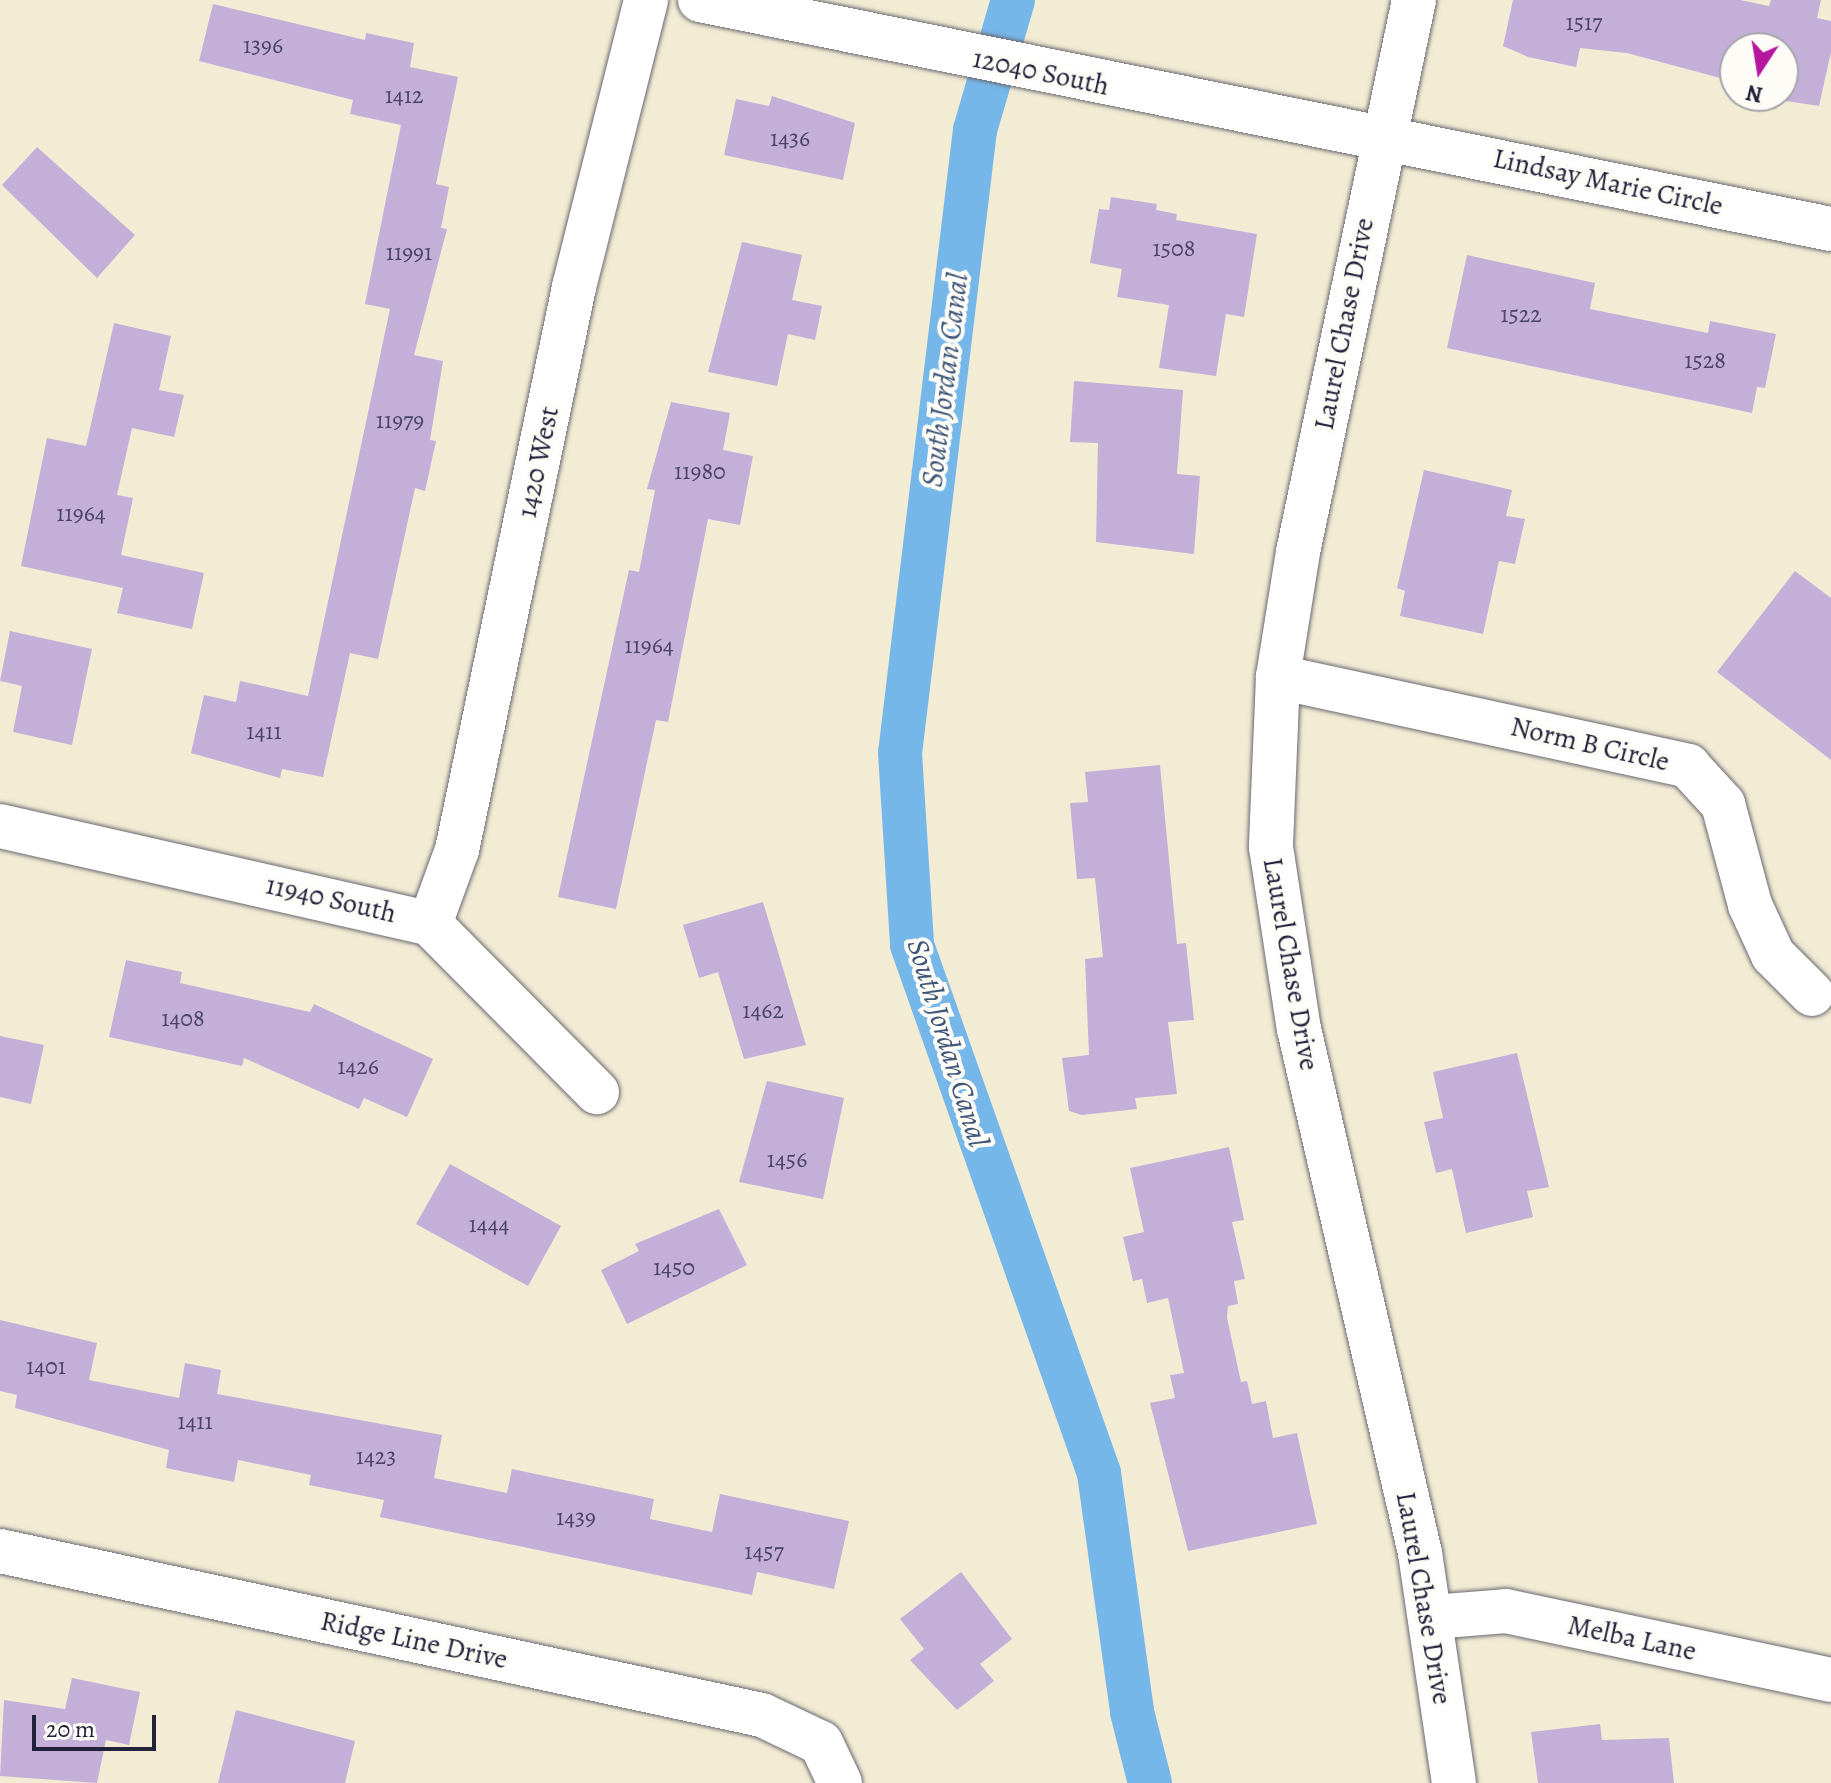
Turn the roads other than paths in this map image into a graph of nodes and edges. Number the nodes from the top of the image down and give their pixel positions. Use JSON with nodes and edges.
{"nodes":[{"id":1,"x":646,"y":0,"type":"edge"},
{"id":2,"x":700,"y":0,"type":"edge"},
{"id":3,"x":1414,"y":0,"type":"edge"},
{"id":4,"x":1384,"y":135,"type":"junction"},
{"id":5,"x":1831,"y":229,"type":"edge"},
{"id":6,"x":1278,"y":677,"type":"junction"},
{"id":7,"x":0,"y":826,"type":"edge"},
{"id":8,"x":430,"y":924,"type":"junction"},
{"id":9,"x":1812,"y":994,"type":"dead end"},
{"id":10,"x":597,"y":1092,"type":"dead end"},
{"id":11,"x":0,"y":1551,"type":"edge"},
{"id":12,"x":1432,"y":1617,"type":"junction"},
{"id":13,"x":1831,"y":1680,"type":"edge"},
{"id":14,"x":840,"y":1783,"type":"edge"},
{"id":15,"x":1454,"y":1783,"type":"edge"}],
"edges":[{"from":1,"to":8,"type":"street","name":"1420 West"},
{"from":2,"to":4,"type":"street","name":"12040 South"},
{"from":3,"to":4,"type":"street","name":"Laurel Chase Drive"},
{"from":4,"to":5,"type":"street","name":"Lindsay Marie Circle"},
{"from":4,"to":6,"type":"street","name":"Laurel Chase Drive"},
{"from":6,"to":9,"type":"street","name":"Norm B Circle"},
{"from":6,"to":12,"type":"street","name":"Laurel Chase Drive"},
{"from":7,"to":8,"type":"street","name":"11940 South"},
{"from":8,"to":10,"type":"street","name":"11940 South"},
{"from":11,"to":14,"type":"street","name":"Ridge Line Drive"},
{"from":12,"to":13,"type":"street","name":"Melba Lane"},
{"from":12,"to":15,"type":"street","name":"Laurel Chase Drive"}]}
